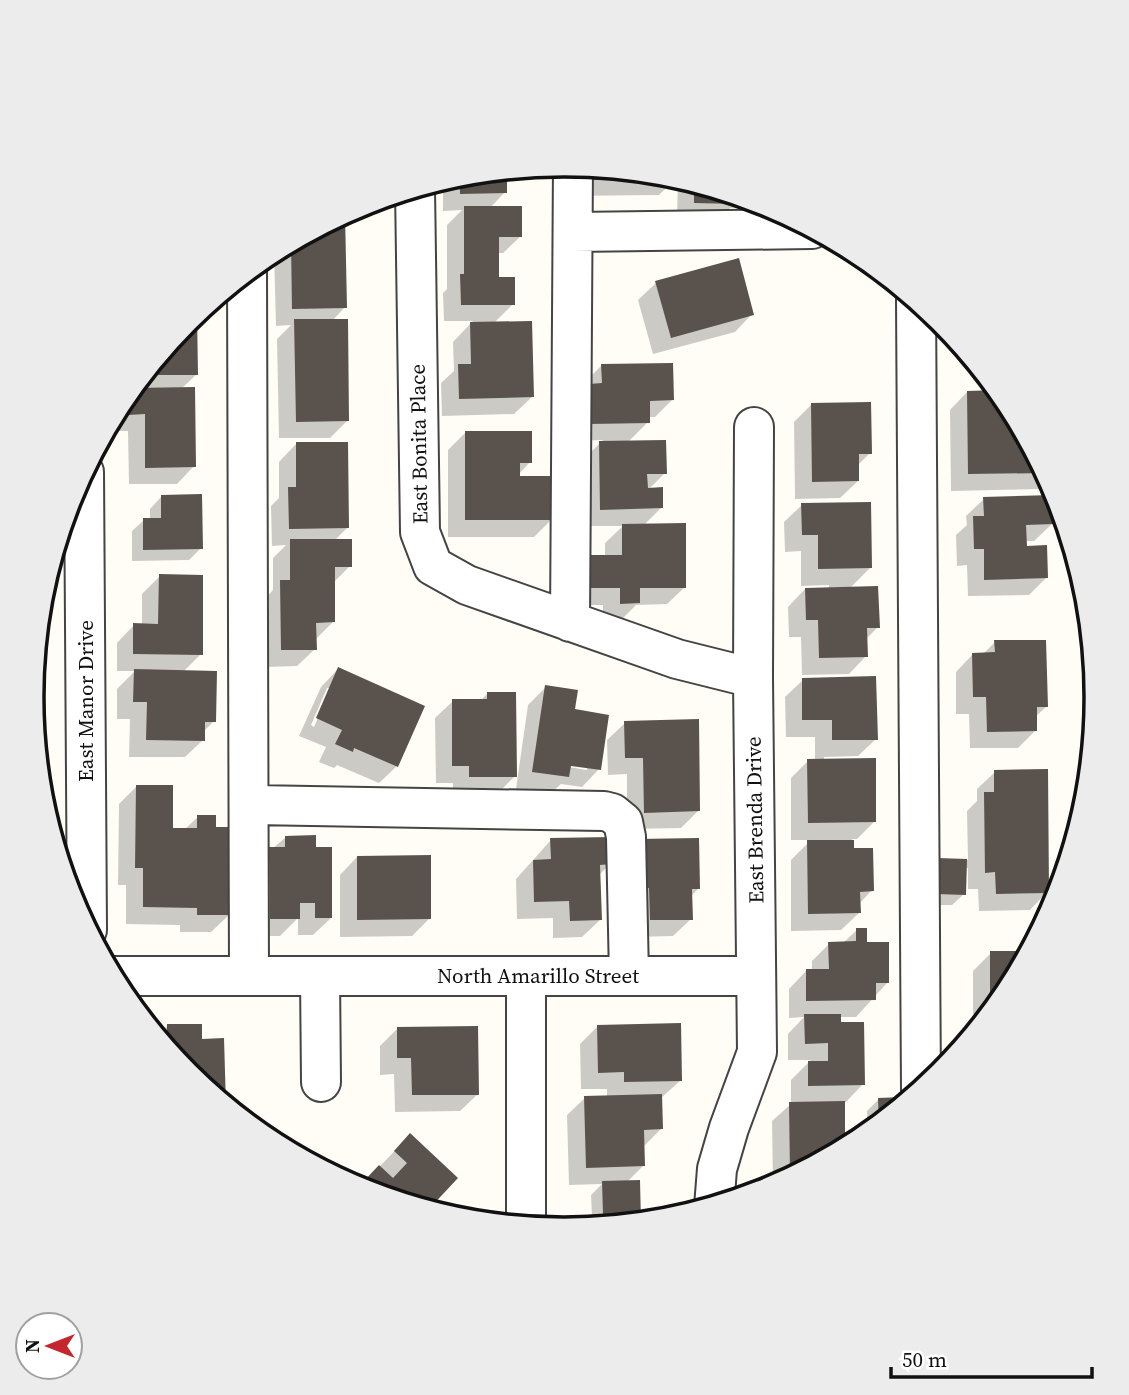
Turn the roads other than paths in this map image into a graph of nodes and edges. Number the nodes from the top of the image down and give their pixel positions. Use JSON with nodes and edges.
{"nodes":[{"id":1,"x":573,"y":177,"type":"edge"},
{"id":2,"x":415,"y":198,"type":"edge"},
{"id":3,"x":793,"y":229,"type":"edge"},
{"id":4,"x":574,"y":232,"type":"junction"},
{"id":5,"x":247,"y":284,"type":"edge"},
{"id":6,"x":916,"y":313,"type":"edge"},
{"id":7,"x":754,"y":427,"type":"dead end"},
{"id":8,"x":84,"y":497,"type":"edge"},
{"id":9,"x":570,"y":622,"type":"junction"},
{"id":10,"x":753,"y":678,"type":"junction"},
{"id":11,"x":248,"y":805,"type":"junction"},
{"id":12,"x":77,"y":881,"type":"edge"},
{"id":13,"x":125,"y":976,"type":"edge"},
{"id":14,"x":249,"y":976,"type":"junction"},
{"id":15,"x":320,"y":976,"type":"junction"},
{"id":16,"x":526,"y":976,"type":"junction"},
{"id":17,"x":629,"y":976,"type":"junction"},
{"id":18,"x":756,"y":976,"type":"junction"},
{"id":19,"x":921,"y":1077,"type":"edge"},
{"id":20,"x":321,"y":1082,"type":"dead end"},
{"id":21,"x":715,"y":1196,"type":"edge"},
{"id":22,"x":526,"y":1217,"type":"edge"}],
"edges":[{"from":1,"to":4,"type":"street"},
{"from":2,"to":9,"type":"street","name":"East Bonita Place"},
{"from":3,"to":4,"type":"street"},
{"from":4,"to":9,"type":"street"},
{"from":5,"to":11,"type":"street"},
{"from":6,"to":19,"type":"street"},
{"from":7,"to":10,"type":"street","name":"East Brenda Drive"},
{"from":8,"to":12,"type":"street","name":"East Manor Drive"},
{"from":9,"to":10,"type":"street","name":"East Bonita Place"},
{"from":10,"to":18,"type":"street","name":"East Brenda Drive"},
{"from":11,"to":14,"type":"street"},
{"from":11,"to":17,"type":"street"},
{"from":13,"to":14,"type":"street","name":"North Amarillo Street"},
{"from":14,"to":15,"type":"street","name":"North Amarillo Street"},
{"from":15,"to":16,"type":"street","name":"North Amarillo Street"},
{"from":15,"to":20,"type":"street"},
{"from":16,"to":17,"type":"street","name":"North Amarillo Street"},
{"from":16,"to":22,"type":"street"},
{"from":17,"to":18,"type":"street","name":"North Amarillo Street"},
{"from":18,"to":21,"type":"street","name":"East Brenda Drive"}]}
